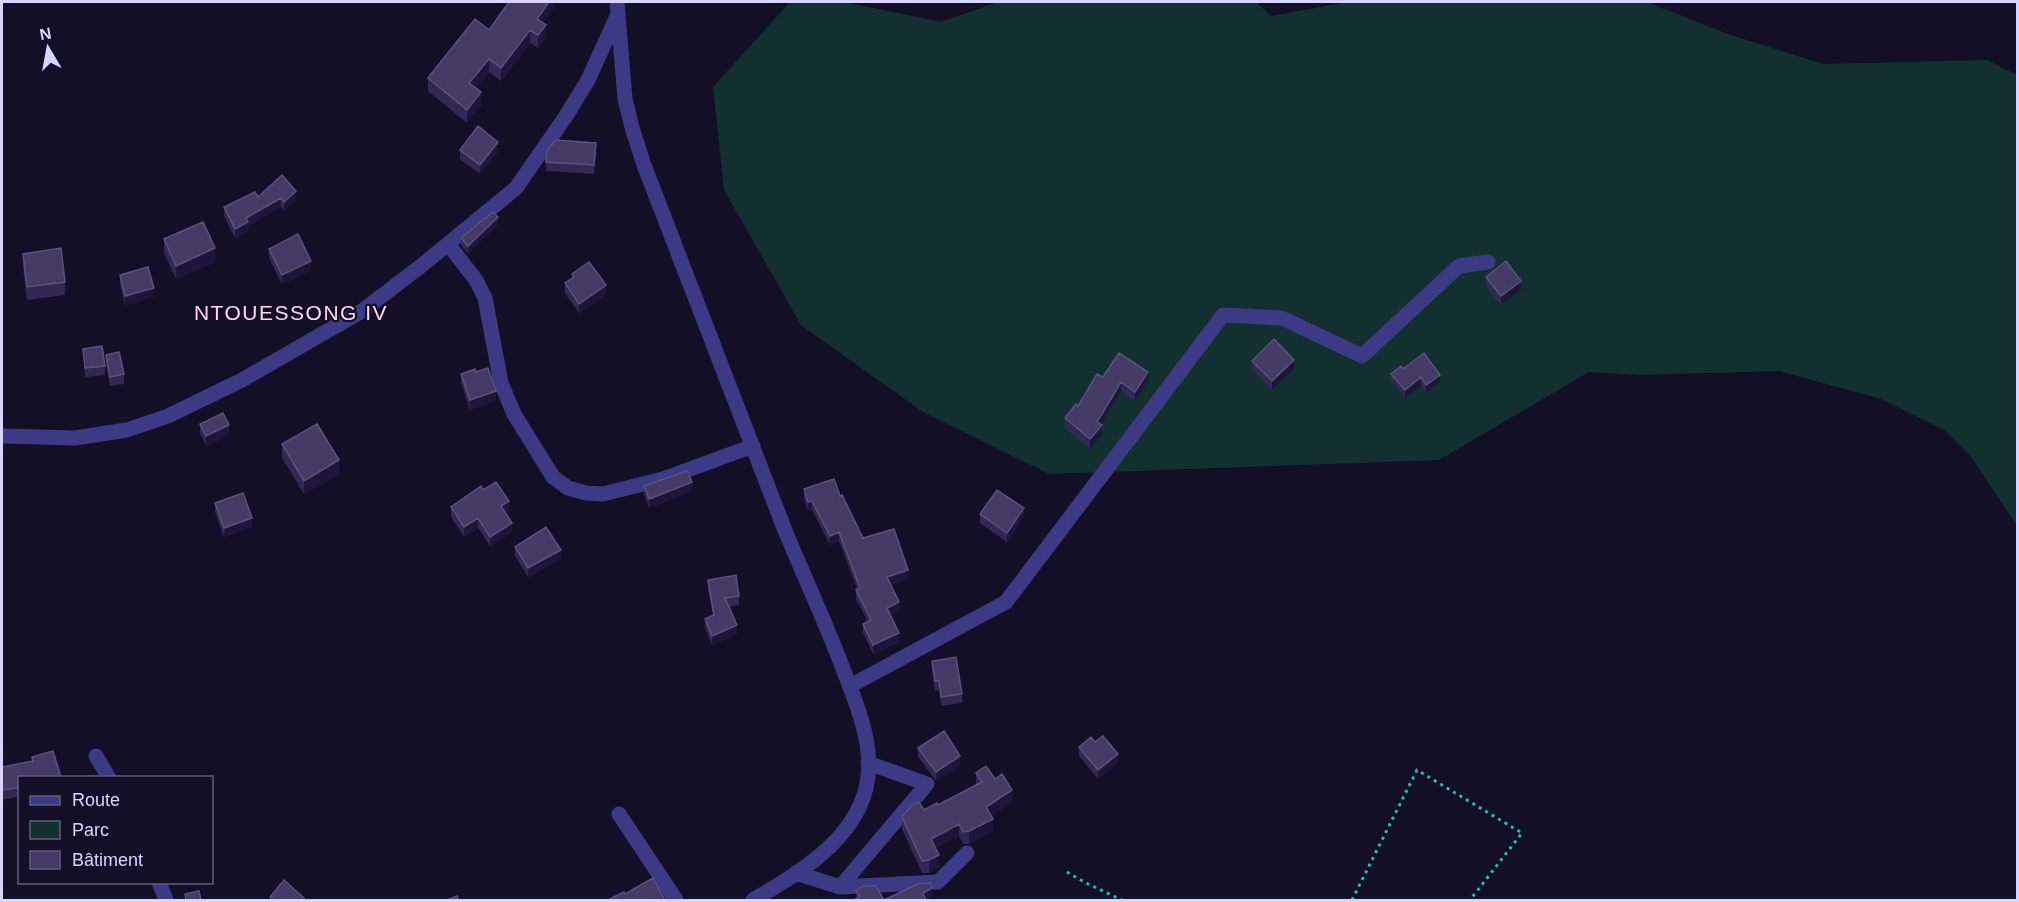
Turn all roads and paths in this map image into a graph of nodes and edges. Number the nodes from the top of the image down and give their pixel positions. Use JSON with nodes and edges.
{"nodes":[{"id":1,"x":620,"y":6,"type":"edge"},
{"id":2,"x":448,"y":244,"type":"junction"},
{"id":3,"x":1488,"y":262,"type":"dead end"},
{"id":4,"x":2,"y":436,"type":"edge"},
{"id":5,"x":753,"y":446,"type":"junction"},
{"id":6,"x":850,"y":686,"type":"junction"},
{"id":7,"x":96,"y":756,"type":"dead end"},
{"id":8,"x":868,"y":763,"type":"junction"},
{"id":9,"x":108,"y":776,"type":"edge"},
{"id":10,"x":619,"y":814,"type":"dead end"},
{"id":11,"x":968,"y":853,"type":"dead end"},
{"id":12,"x":1067,"y":872,"type":"dead end"},
{"id":13,"x":796,"y":873,"type":"junction"},
{"id":14,"x":160,"y":884,"type":"edge"},
{"id":15,"x":840,"y":887,"type":"junction"},
{"id":16,"x":166,"y":900,"type":"edge"},
{"id":17,"x":676,"y":900,"type":"edge"},
{"id":18,"x":753,"y":900,"type":"edge"},
{"id":19,"x":1122,"y":900,"type":"edge"},
{"id":20,"x":1353,"y":900,"type":"edge"},
{"id":21,"x":1470,"y":900,"type":"edge"}],
"edges":[{"from":1,"to":2,"type":"street"},
{"from":1,"to":5,"type":"street"},
{"from":2,"to":4,"type":"street"},
{"from":2,"to":5,"type":"street"},
{"from":3,"to":6,"type":"street"},
{"from":5,"to":6,"type":"street"},
{"from":6,"to":8,"type":"street"},
{"from":7,"to":9,"type":"street"},
{"from":8,"to":13,"type":"street"},
{"from":8,"to":15,"type":"street"},
{"from":10,"to":17,"type":"street"},
{"from":11,"to":15,"type":"street"},
{"from":12,"to":19,"type":"path"},
{"from":13,"to":15,"type":"street"},
{"from":13,"to":18,"type":"street"},
{"from":14,"to":16,"type":"street"},
{"from":20,"to":21,"type":"path"}]}
